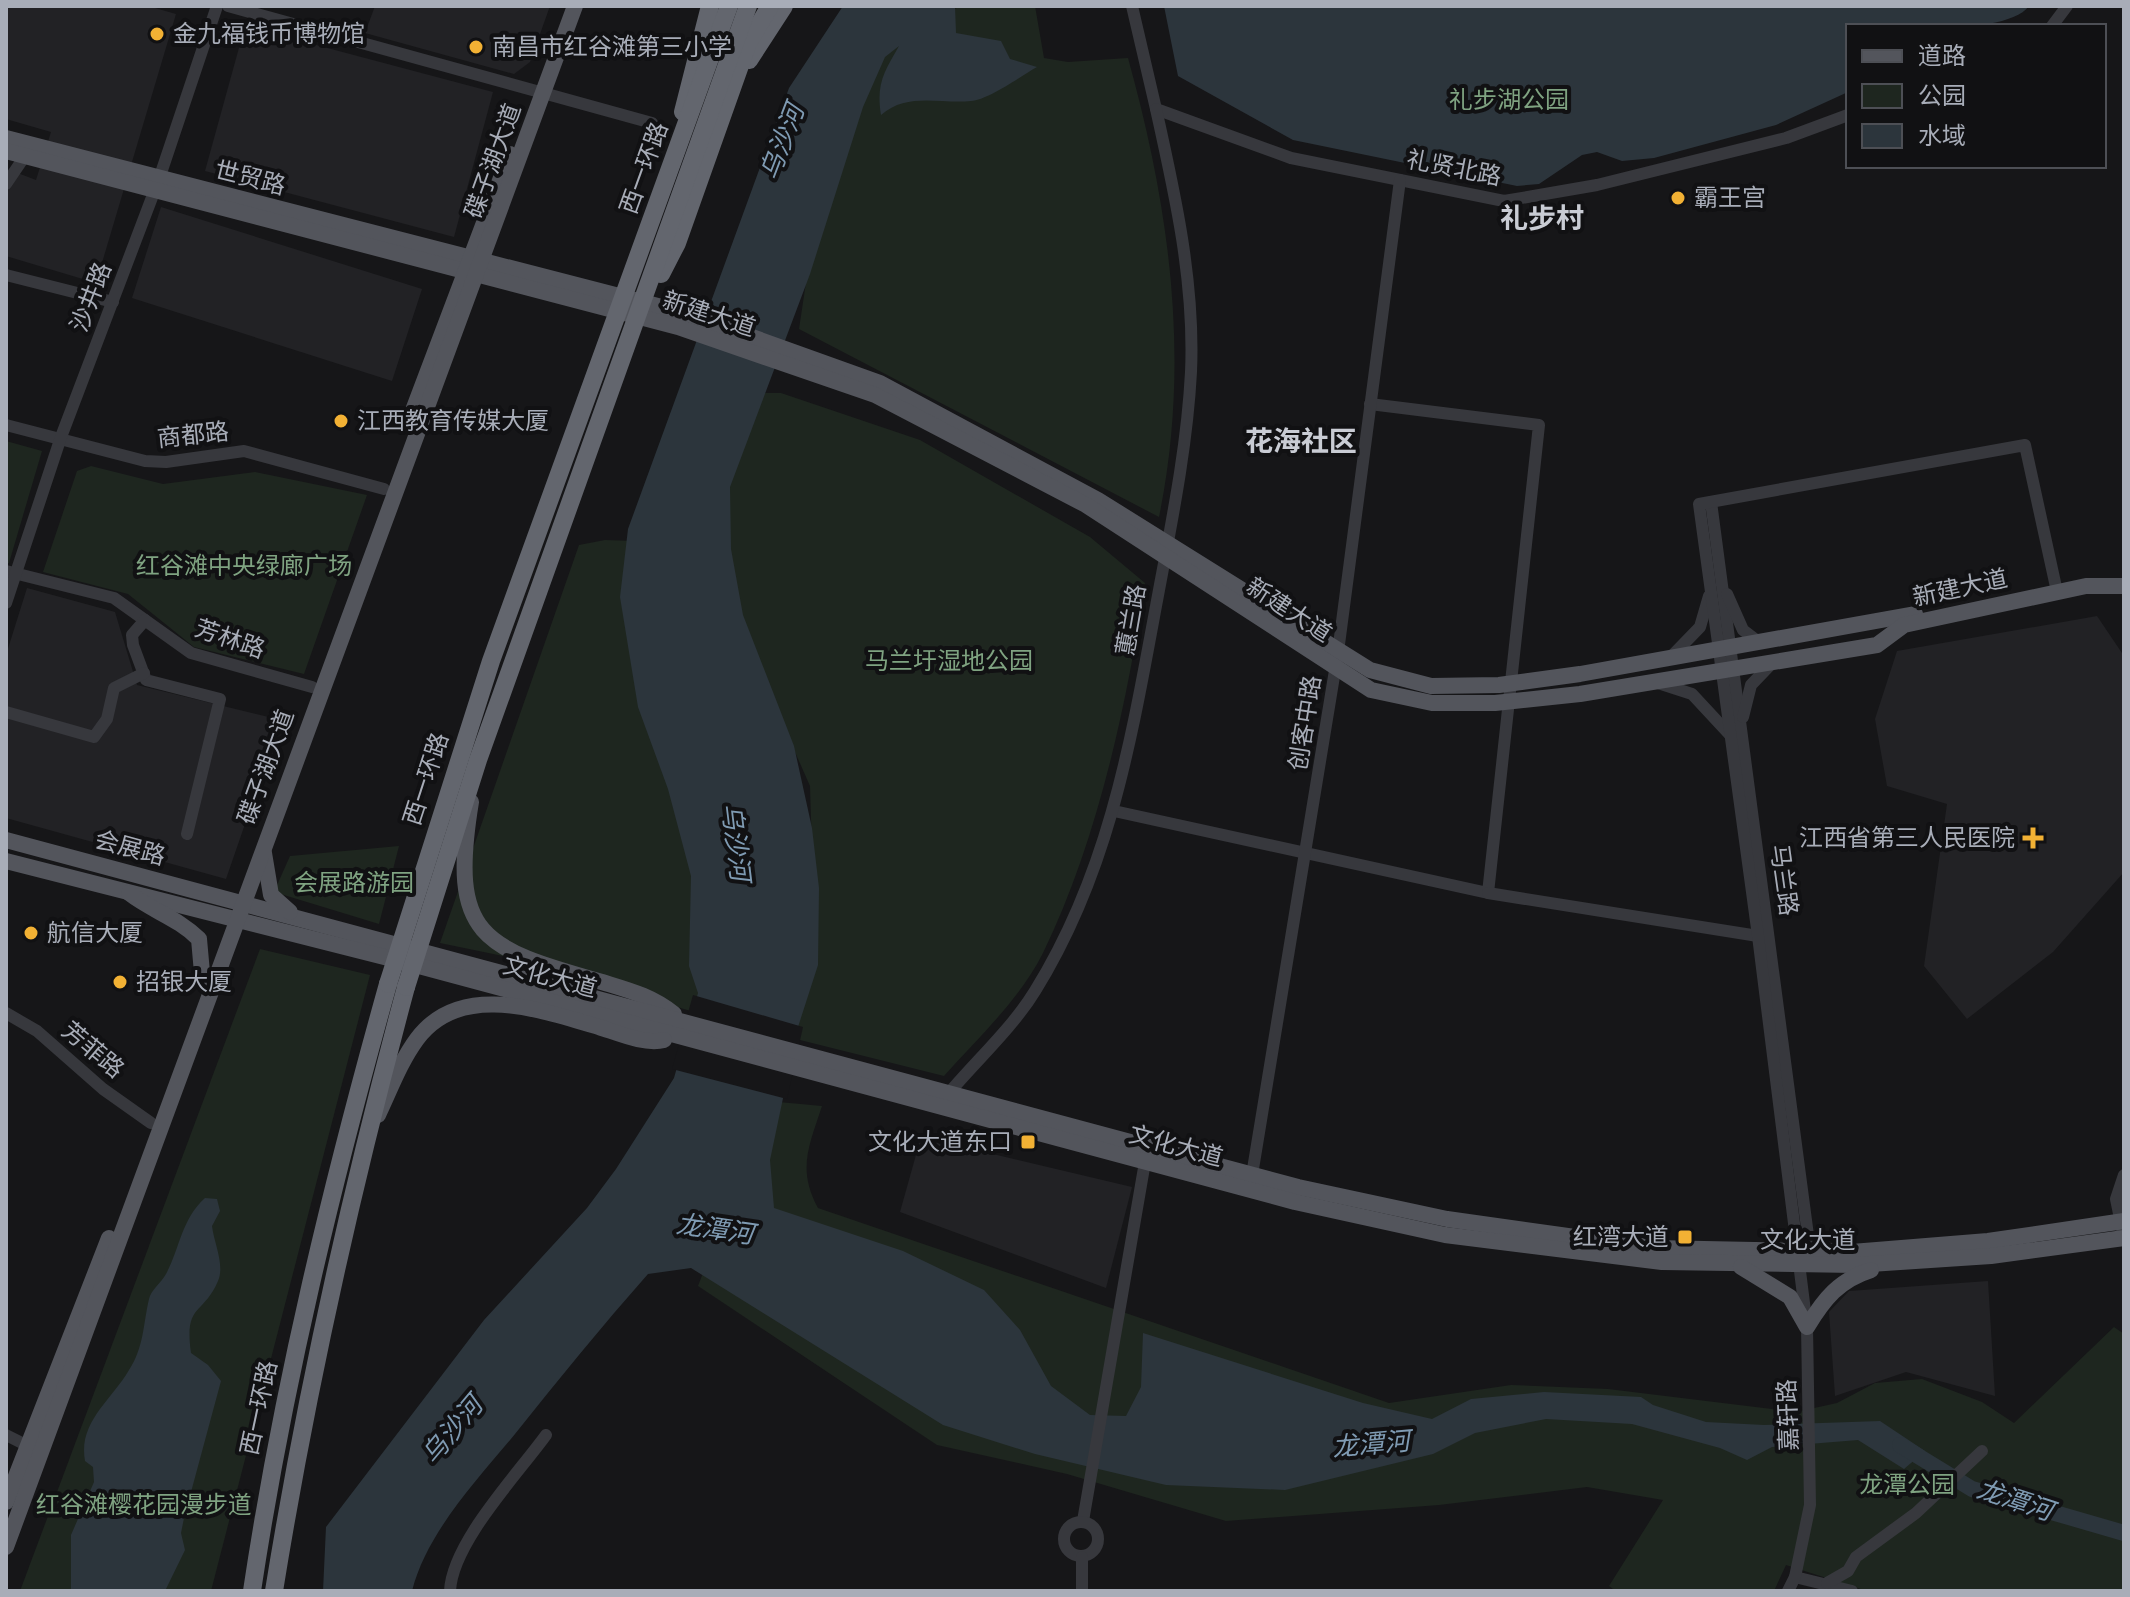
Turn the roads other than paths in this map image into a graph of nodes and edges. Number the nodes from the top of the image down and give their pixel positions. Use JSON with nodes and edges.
{"nodes":[{"id":1,"x":217,"y":6,"type":"edge"},
{"id":2,"x":228,"y":6,"type":"edge"},
{"id":3,"x":565,"y":6,"type":"edge"},
{"id":4,"x":575,"y":6,"type":"edge"},
{"id":5,"x":710,"y":6,"type":"edge"},
{"id":6,"x":729,"y":6,"type":"edge"},
{"id":7,"x":748,"y":6,"type":"edge"},
{"id":8,"x":770,"y":6,"type":"edge"},
{"id":9,"x":784,"y":6,"type":"edge"},
{"id":10,"x":1132,"y":6,"type":"edge"},
{"id":11,"x":2067,"y":6,"type":"edge"},
{"id":12,"x":2054,"y":24,"type":"edge"},
{"id":13,"x":736,"y":84,"type":"junction"},
{"id":14,"x":539,"y":91,"type":"junction"},
{"id":15,"x":1156,"y":109,"type":"junction"},
{"id":16,"x":1846,"y":116,"type":"edge"},
{"id":17,"x":652,"y":123,"type":"dead end"},
{"id":18,"x":6,"y":138,"type":"edge"},
{"id":19,"x":6,"y":151,"type":"edge"},
{"id":20,"x":25,"y":156,"type":"junction"},
{"id":21,"x":668,"y":174,"type":"junction"},
{"id":22,"x":1400,"y":180,"type":"junction"},
{"id":23,"x":6,"y":184,"type":"edge"},
{"id":24,"x":157,"y":185,"type":"junction"},
{"id":25,"x":473,"y":268,"type":"junction"},
{"id":26,"x":6,"y":275,"type":"edge"},
{"id":27,"x":113,"y":302,"type":"junction"},
{"id":28,"x":626,"y":341,"type":"junction"},
{"id":29,"x":1370,"y":404,"type":"junction"},
{"id":30,"x":6,"y":425,"type":"edge"},
{"id":31,"x":61,"y":437,"type":"junction"},
{"id":32,"x":384,"y":489,"type":"junction"},
{"id":33,"x":1167,"y":551,"type":"junction"},
{"id":34,"x":11,"y":572,"type":"edge"},
{"id":35,"x":2124,"y":574,"type":"edge"},
{"id":36,"x":1716,"y":585,"type":"junction"},
{"id":37,"x":2124,"y":586,"type":"edge"},
{"id":38,"x":2056,"y":587,"type":"junction"},
{"id":39,"x":6,"y":603,"type":"edge"},
{"id":40,"x":145,"y":620,"type":"junction"},
{"id":41,"x":1760,"y":643,"type":"junction"},
{"id":42,"x":1725,"y":649,"type":"junction"},
{"id":43,"x":1669,"y":659,"type":"junction"},
{"id":44,"x":1337,"y":661,"type":"junction"},
{"id":45,"x":1773,"y":662,"type":"junction"},
{"id":46,"x":1728,"y":670,"type":"junction"},
{"id":47,"x":144,"y":673,"type":"junction"},
{"id":48,"x":1655,"y":682,"type":"junction"},
{"id":49,"x":1511,"y":684,"type":"junction"},
{"id":50,"x":312,"y":687,"type":"junction"},
{"id":51,"x":1509,"y":702,"type":"junction"},
{"id":52,"x":6,"y":712,"type":"edge"},
{"id":53,"x":1735,"y":732,"type":"junction"},
{"id":54,"x":478,"y":760,"type":"junction"},
{"id":55,"x":1114,"y":811,"type":"junction"},
{"id":56,"x":187,"y":834,"type":"dead end"},
{"id":57,"x":267,"y":835,"type":"junction"},
{"id":58,"x":6,"y":840,"type":"edge"},
{"id":59,"x":1305,"y":856,"type":"junction"},
{"id":60,"x":6,"y":861,"type":"edge"},
{"id":61,"x":124,"y":890,"type":"junction"},
{"id":62,"x":1488,"y":893,"type":"junction"},
{"id":63,"x":235,"y":909,"type":"junction"},
{"id":64,"x":302,"y":919,"type":"junction"},
{"id":65,"x":1758,"y":936,"type":"junction"},
{"id":66,"x":203,"y":984,"type":"junction"},
{"id":67,"x":6,"y":1013,"type":"edge"},
{"id":68,"x":680,"y":1028,"type":"junction"},
{"id":69,"x":803,"y":1062,"type":"junction"},
{"id":70,"x":949,"y":1093,"type":"junction"},
{"id":71,"x":151,"y":1123,"type":"junction"},
{"id":72,"x":363,"y":1146,"type":"junction"},
{"id":73,"x":1145,"y":1162,"type":"junction"},
{"id":74,"x":1252,"y":1175,"type":"junction"},
{"id":75,"x":2124,"y":1175,"type":"edge"},
{"id":76,"x":2123,"y":1230,"type":"edge"},
{"id":77,"x":1805,"y":1258,"type":"junction"},
{"id":78,"x":1898,"y":1262,"type":"junction"},
{"id":79,"x":1736,"y":1264,"type":"junction"},
{"id":80,"x":1807,"y":1327,"type":"junction"},
{"id":81,"x":6,"y":1435,"type":"edge"},
{"id":82,"x":546,"y":1435,"type":"dead end"},
{"id":83,"x":26,"y":1445,"type":"junction"},
{"id":84,"x":1982,"y":1451,"type":"dead end"},
{"id":85,"x":293,"y":1475,"type":"junction"},
{"id":86,"x":6,"y":1502,"type":"edge"},
{"id":87,"x":1083,"y":1521,"type":"junction"},
{"id":88,"x":6,"y":1547,"type":"edge"},
{"id":89,"x":259,"y":1549,"type":"junction"},
{"id":90,"x":1082,"y":1557,"type":"junction"},
{"id":91,"x":1795,"y":1577,"type":"junction"},
{"id":92,"x":1827,"y":1583,"type":"junction"},
{"id":93,"x":244,"y":1591,"type":"edge"},
{"id":94,"x":252,"y":1591,"type":"edge"},
{"id":95,"x":274,"y":1591,"type":"edge"},
{"id":96,"x":286,"y":1591,"type":"edge"},
{"id":97,"x":450,"y":1591,"type":"edge"},
{"id":98,"x":1082,"y":1591,"type":"edge"},
{"id":99,"x":1788,"y":1591,"type":"edge"},
{"id":100,"x":1852,"y":1591,"type":"edge"}],
"edges":[{"from":1,"to":24,"type":"street","name":"沙井路"},
{"from":2,"to":14,"type":"street"},
{"from":3,"to":14,"type":"main road","name":"碟子湖大道"},
{"from":4,"to":14,"type":"main road","name":"碟子湖大道"},
{"from":5,"to":21,"type":"highway","bridge":true},
{"from":6,"to":21,"type":"highway","name":"西一环路","bridge":true},
{"from":7,"to":28,"type":"highway","name":"西一环路","bridge":true},
{"from":8,"to":13,"type":"highway","bridge":true},
{"from":9,"to":13,"type":"highway"},
{"from":10,"to":15,"type":"street"},
{"from":11,"to":12,"type":"street"},
{"from":13,"to":28,"type":"highway","bridge":true},
{"from":14,"to":17,"type":"street"},
{"from":14,"to":25,"type":"main road","name":"碟子湖大道"},
{"from":15,"to":22,"type":"street","name":"礼贤北路"},
{"from":15,"to":33,"type":"street","name":"蕙兰路"},
{"from":16,"to":22,"type":"street","name":"礼贤北路"},
{"from":18,"to":24,"type":"main road","name":"世贸路"},
{"from":19,"to":20,"type":"main road","name":"世贸路"},
{"from":20,"to":23,"type":"street"},
{"from":20,"to":24,"type":"main road","name":"世贸路"},
{"from":21,"to":89,"type":"highway","name":"西一环路","bridge":true},
{"from":22,"to":29,"type":"street","name":"创客中路"},
{"from":24,"to":25,"type":"main road","name":"世贸路"},
{"from":24,"to":27,"type":"street","name":"沙井路"},
{"from":25,"to":32,"type":"main road","name":"碟子湖大道"},
{"from":25,"to":33,"type":"main road","name":"新建大道"},
{"from":25,"to":57,"type":"main road","name":"碟子湖大道"},
{"from":26,"to":27,"type":"street"},
{"from":27,"to":31,"type":"street","name":"沙井路"},
{"from":28,"to":54,"type":"highway","name":"西一环路","bridge":true},
{"from":29,"to":44,"type":"street","name":"创客中路"},
{"from":29,"to":49,"type":"street"},
{"from":30,"to":31,"type":"street","name":"商都路"},
{"from":31,"to":32,"type":"street","name":"商都路"},
{"from":31,"to":34,"type":"street","name":"沙井路"},
{"from":32,"to":50,"type":"main road","name":"碟子湖大道"},
{"from":33,"to":44,"type":"main road","name":"新建大道"},
{"from":33,"to":55,"type":"street","name":"蕙兰路"},
{"from":34,"to":39,"type":"street","name":"沙井路"},
{"from":34,"to":40,"type":"street","name":"芳林路"},
{"from":35,"to":38,"type":"main road","name":"新建大道"},
{"from":36,"to":38,"type":"street","name":"马兰路"},
{"from":36,"to":41,"type":"street"},
{"from":36,"to":42,"type":"street","name":"马兰路"},
{"from":36,"to":43,"type":"street"},
{"from":37,"to":45,"type":"main road","name":"新建大道"},
{"from":38,"to":41,"type":"main road","name":"新建大道"},
{"from":40,"to":47,"type":"street"},
{"from":40,"to":50,"type":"street","name":"芳林路"},
{"from":41,"to":42,"type":"main road","name":"新建大道"},
{"from":42,"to":43,"type":"main road","name":"新建大道"},
{"from":42,"to":46,"type":"street","name":"马兰路"},
{"from":43,"to":49,"type":"main road","name":"新建大道"},
{"from":44,"to":49,"type":"main road","name":"新建大道"},
{"from":44,"to":51,"type":"main road","name":"新建大道"},
{"from":44,"to":59,"type":"street","name":"创客中路"},
{"from":45,"to":46,"type":"main road","name":"新建大道"},
{"from":45,"to":53,"type":"street"},
{"from":46,"to":48,"type":"main road","name":"新建大道"},
{"from":46,"to":53,"type":"street","name":"马兰路"},
{"from":47,"to":52,"type":"street"},
{"from":47,"to":56,"type":"street"},
{"from":48,"to":51,"type":"main road","name":"新建大道"},
{"from":48,"to":53,"type":"street"},
{"from":49,"to":51,"type":"street"},
{"from":50,"to":63,"type":"main road","name":"碟子湖大道"},
{"from":51,"to":62,"type":"street"},
{"from":53,"to":65,"type":"street","name":"马兰路"},
{"from":53,"to":77,"type":"street","name":"马兰路"},
{"from":54,"to":68,"type":"main road","bridge":true},
{"from":54,"to":72,"type":"highway","name":"西一环路","bridge":true},
{"from":55,"to":59,"type":"street"},
{"from":55,"to":70,"type":"street","name":"蕙兰路"},
{"from":57,"to":63,"type":"main road","name":"碟子湖大道"},
{"from":57,"to":64,"type":"main road"},
{"from":58,"to":63,"type":"main road","name":"会展路"},
{"from":59,"to":62,"type":"street"},
{"from":59,"to":74,"type":"street","name":"创客中路"},
{"from":60,"to":61,"type":"main road","name":"会展路"},
{"from":61,"to":63,"type":"main road","name":"会展路"},
{"from":61,"to":66,"type":"main road"},
{"from":62,"to":65,"type":"street"},
{"from":63,"to":64,"type":"main road","name":"文化大道"},
{"from":63,"to":66,"type":"main road","name":"碟子湖大道"},
{"from":63,"to":68,"type":"main road","name":"文化大道"},
{"from":63,"to":88,"type":"main road","name":"碟子湖大道"},
{"from":64,"to":68,"type":"main road","name":"文化大道"},
{"from":65,"to":77,"type":"street","name":"马兰路"},
{"from":66,"to":71,"type":"main road","name":"碟子湖大道"},
{"from":67,"to":71,"type":"street","name":"芳菲路"},
{"from":68,"to":69,"type":"main road","name":"文化大道"},
{"from":68,"to":72,"type":"main road"},
{"from":69,"to":70,"type":"main road","name":"文化大道"},
{"from":69,"to":73,"type":"main road","name":"文化大道"},
{"from":70,"to":74,"type":"main road","name":"文化大道"},
{"from":71,"to":83,"type":"main road","name":"碟子湖大道"},
{"from":72,"to":85,"type":"highway","name":"西一环路"},
{"from":73,"to":79,"type":"main road","name":"文化大道"},
{"from":73,"to":87,"type":"street"},
{"from":74,"to":77,"type":"main road","name":"文化大道"},
{"from":75,"to":76,"type":"street"},
{"from":76,"to":77,"type":"main road","name":"文化大道"},
{"from":76,"to":78,"type":"main road","name":"文化大道"},
{"from":77,"to":78,"type":"main road","name":"文化大道"},
{"from":77,"to":79,"type":"main road","name":"文化大道"},
{"from":77,"to":80,"type":"street","name":"嘉轩路"},
{"from":78,"to":80,"type":"main road"},
{"from":79,"to":80,"type":"main road"},
{"from":80,"to":91,"type":"street","name":"嘉轩路"},
{"from":81,"to":83,"type":"street"},
{"from":82,"to":97,"type":"street"},
{"from":83,"to":86,"type":"main road","name":"碟子湖大道"},
{"from":84,"to":92,"type":"street"},
{"from":85,"to":95,"type":"highway","name":"西一环路"},
{"from":85,"to":96,"type":"highway"},
{"from":87,"to":90,"type":"street"},
{"from":87,"to":90,"type":"street"},
{"from":89,"to":93,"type":"highway"},
{"from":89,"to":94,"type":"highway","name":"西一环路"},
{"from":90,"to":98,"type":"street"},
{"from":91,"to":92,"type":"street"},
{"from":91,"to":99,"type":"street","name":"嘉轩路"},
{"from":92,"to":100,"type":"street"}]}
